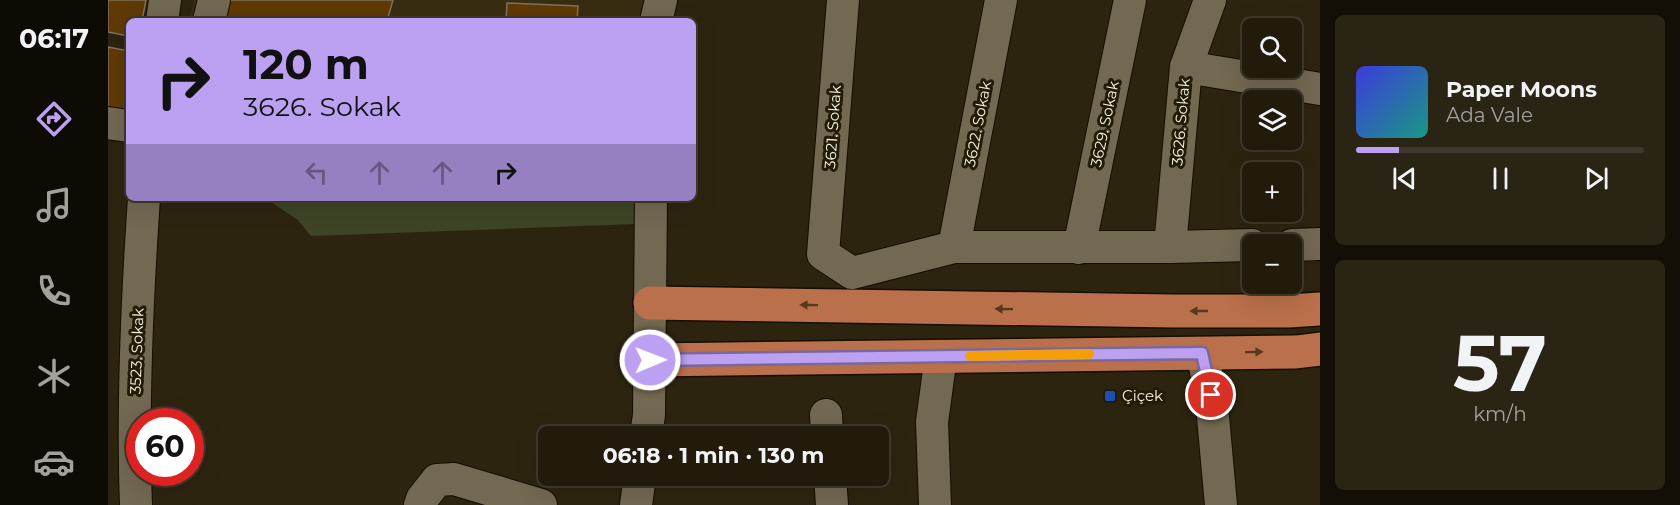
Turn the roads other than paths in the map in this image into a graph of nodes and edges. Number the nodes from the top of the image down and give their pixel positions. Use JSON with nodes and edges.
{"nodes":[{"id":1,"x":165,"y":0,"type":"edge"},
{"id":2,"x":214,"y":0,"type":"edge"},
{"id":3,"x":661,"y":0,"type":"edge"},
{"id":4,"x":843,"y":0,"type":"edge"},
{"id":5,"x":1001,"y":0,"type":"edge"},
{"id":6,"x":1130,"y":0,"type":"edge"},
{"id":7,"x":1210,"y":0,"type":"edge"},
{"id":8,"x":162,"y":18,"type":"edge"},
{"id":9,"x":210,"y":18,"type":"edge"},
{"id":10,"x":657,"y":18,"type":"edge"},
{"id":11,"x":1186,"y":67,"type":"junction"},
{"id":12,"x":1320,"y":89,"type":"edge"},
{"id":13,"x":108,"y":123,"type":"edge"},
{"id":14,"x":126,"y":126,"type":"edge"},
{"id":15,"x":144,"y":201,"type":"edge"},
{"id":16,"x":651,"y":201,"type":"edge"},
{"id":17,"x":1302,"y":244,"type":"edge"},
{"id":18,"x":1320,"y":244,"type":"edge"},
{"id":19,"x":1242,"y":245,"type":"edge"},
{"id":20,"x":954,"y":247,"type":"junction"},
{"id":21,"x":1170,"y":247,"type":"junction"},
{"id":22,"x":1079,"y":248,"type":"junction"},
{"id":23,"x":650,"y":303,"type":"junction"},
{"id":24,"x":1320,"y":309,"type":"edge"},
{"id":25,"x":1320,"y":350,"type":"edge"},
{"id":26,"x":1202,"y":353,"type":"junction"},
{"id":27,"x":940,"y":357,"type":"junction"},
{"id":28,"x":650,"y":360,"type":"junction"},
{"id":29,"x":648,"y":426,"type":"edge"},
{"id":30,"x":639,"y":486,"type":"edge"},
{"id":31,"x":831,"y":486,"type":"edge"},
{"id":32,"x":136,"y":505,"type":"edge"},
{"id":33,"x":420,"y":505,"type":"edge"},
{"id":34,"x":541,"y":505,"type":"edge"},
{"id":35,"x":636,"y":505,"type":"edge"},
{"id":36,"x":832,"y":505,"type":"edge"},
{"id":37,"x":935,"y":505,"type":"edge"},
{"id":38,"x":1221,"y":505,"type":"edge"}],
"edges":[{"from":1,"to":8,"type":"street"},
{"from":2,"to":9,"type":"street"},
{"from":3,"to":10,"type":"street"},
{"from":4,"to":20,"type":"street","name":"3621. Sokak"},
{"from":5,"to":20,"type":"street","name":"3622. Sokak"},
{"from":6,"to":22,"type":"street","name":"3629. Sokak"},
{"from":7,"to":11,"type":"street","name":"3626. Sokak"},
{"from":11,"to":12,"type":"street"},
{"from":11,"to":21,"type":"street","name":"3626. Sokak"},
{"from":13,"to":14,"type":"street"},
{"from":15,"to":32,"type":"street","name":"3523. Sokak"},
{"from":16,"to":23,"type":"street"},
{"from":17,"to":18,"type":"street"},
{"from":19,"to":21,"type":"street"},
{"from":20,"to":22,"type":"street"},
{"from":21,"to":22,"type":"street"},
{"from":24,"to":23,"type":"main road","one_way":true},
{"from":23,"to":28,"type":"street"},
{"from":26,"to":25,"type":"main road","one_way":true},
{"from":26,"to":27,"type":"main road"},
{"from":26,"to":38,"type":"street"},
{"from":27,"to":28,"type":"main road"},
{"from":27,"to":37,"type":"street"},
{"from":28,"to":29,"type":"street"},
{"from":30,"to":35,"type":"street"},
{"from":31,"to":36,"type":"street"},
{"from":33,"to":34,"type":"street"}]}
